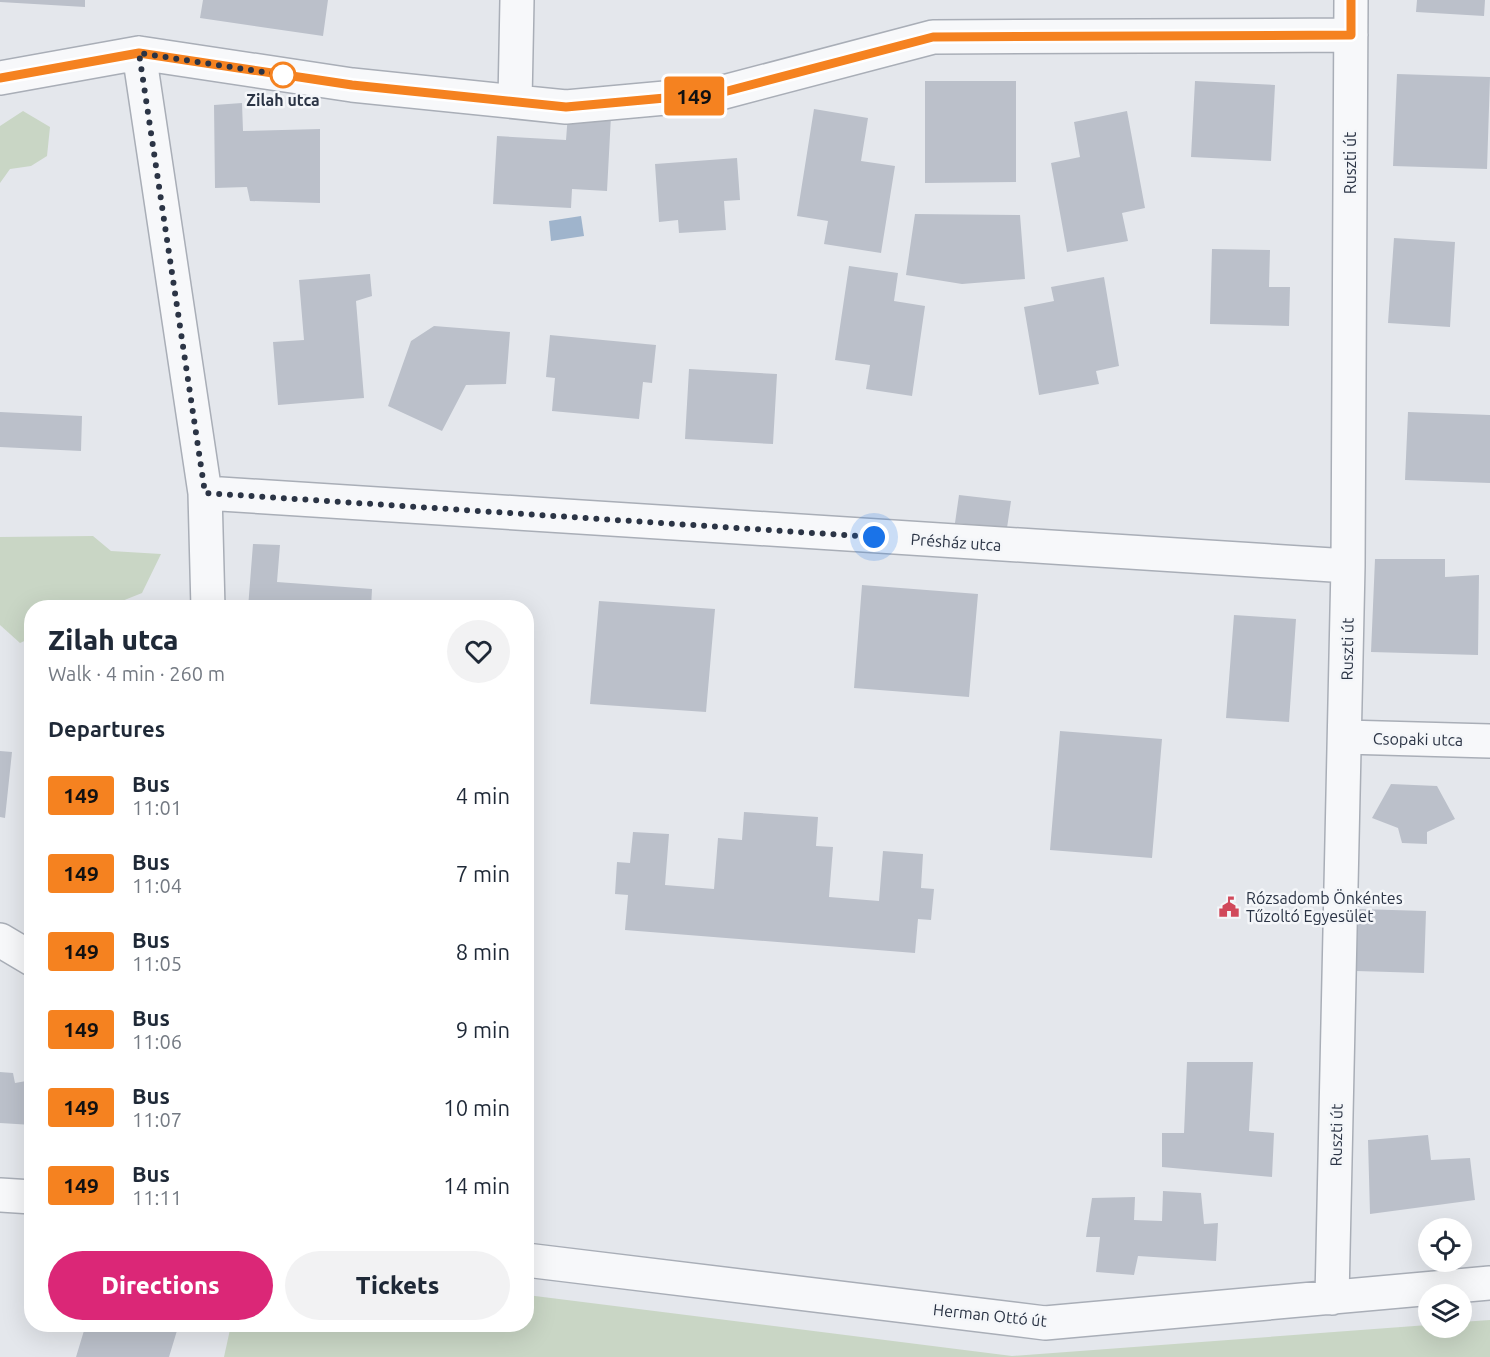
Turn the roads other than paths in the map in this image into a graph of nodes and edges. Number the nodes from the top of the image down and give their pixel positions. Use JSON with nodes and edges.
{"nodes":[{"id":1,"x":517,"y":0,"type":"edge"},
{"id":2,"x":1351,"y":0,"type":"edge"},
{"id":3,"x":1351,"y":35,"type":"junction"},
{"id":4,"x":139,"y":53,"type":"junction"},
{"id":5,"x":0,"y":78,"type":"edge"},
{"id":6,"x":515,"y":101,"type":"junction"},
{"id":7,"x":205,"y":493,"type":"junction"},
{"id":8,"x":1348,"y":566,"type":"junction"},
{"id":9,"x":208,"y":600,"type":"edge"},
{"id":10,"x":1345,"y":737,"type":"junction"},
{"id":11,"x":1490,"y":741,"type":"edge"},
{"id":12,"x":0,"y":940,"type":"edge"},
{"id":13,"x":24,"y":954,"type":"edge"},
{"id":14,"x":0,"y":1195,"type":"edge"},
{"id":15,"x":24,"y":1196,"type":"edge"},
{"id":16,"x":534,"y":1261,"type":"edge"},
{"id":17,"x":1490,"y":1283,"type":"edge"},
{"id":18,"x":1332,"y":1298,"type":"junction"}],
"edges":[{"from":1,"to":6,"type":"street"},
{"from":2,"to":3,"type":"street","name":"Ruszti út"},
{"from":3,"to":6,"type":"street"},
{"from":3,"to":8,"type":"street","name":"Ruszti út"},
{"from":4,"to":5,"type":"street"},
{"from":4,"to":6,"type":"street"},
{"from":4,"to":7,"type":"street"},
{"from":7,"to":8,"type":"street","name":"Présház utca"},
{"from":7,"to":9,"type":"street"},
{"from":8,"to":10,"type":"street","name":"Ruszti út"},
{"from":10,"to":11,"type":"street","name":"Csopaki utca"},
{"from":10,"to":18,"type":"street","name":"Ruszti út"},
{"from":12,"to":13,"type":"street"},
{"from":14,"to":15,"type":"street"},
{"from":16,"to":18,"type":"street","name":"Herman Ottó út"},
{"from":17,"to":18,"type":"street","name":"Herman Ottó út"}]}
